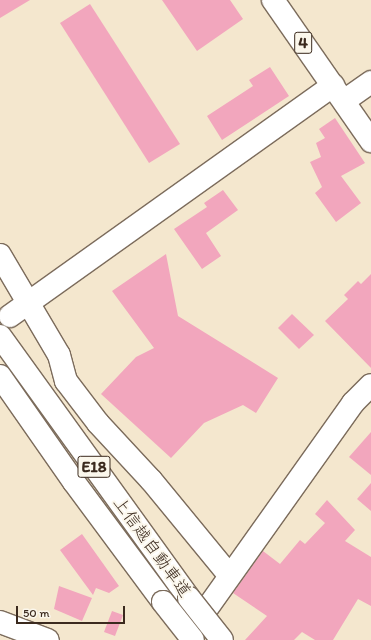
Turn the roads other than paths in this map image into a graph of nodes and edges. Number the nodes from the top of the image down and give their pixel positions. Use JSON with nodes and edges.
{"nodes":[{"id":1,"x":276,"y":2,"type":"edge"},
{"id":2,"x":371,"y":82,"type":"edge"},
{"id":3,"x":339,"y":94,"type":"junction"},
{"id":4,"x":371,"y":141,"type":"edge"},
{"id":5,"x":0,"y":255,"type":"edge"},
{"id":6,"x":29,"y":305,"type":"junction"},
{"id":7,"x":10,"y":316,"type":"dead end"},
{"id":8,"x":0,"y":336,"type":"edge"},
{"id":9,"x":0,"y":376,"type":"edge"},
{"id":10,"x":371,"y":385,"type":"edge"},
{"id":11,"x":229,"y":575,"type":"junction"},
{"id":12,"x":0,"y":622,"type":"edge"},
{"id":13,"x":48,"y":640,"type":"edge"},
{"id":14,"x":185,"y":640,"type":"edge"},
{"id":15,"x":192,"y":640,"type":"edge"},
{"id":16,"x":222,"y":640,"type":"edge"}],
"edges":[{"from":1,"to":3,"type":"main road","number":"4"},
{"from":2,"to":3,"type":"main road"},
{"from":3,"to":4,"type":"main road","number":"4"},
{"from":3,"to":6,"type":"main road"},
{"from":5,"to":6,"type":"main road"},
{"from":6,"to":7,"type":"main road"},
{"from":6,"to":11,"type":"main road"},
{"from":8,"to":16,"type":"main road","name":"上信越自動車道","number":"E18","bridge":true},
{"from":9,"to":15,"type":"main road","name":"上信越自動車道","number":"E18","bridge":true},
{"from":10,"to":11,"type":"main road"},
{"from":11,"to":14,"type":"main road"},
{"from":12,"to":13,"type":"main road"}]}
